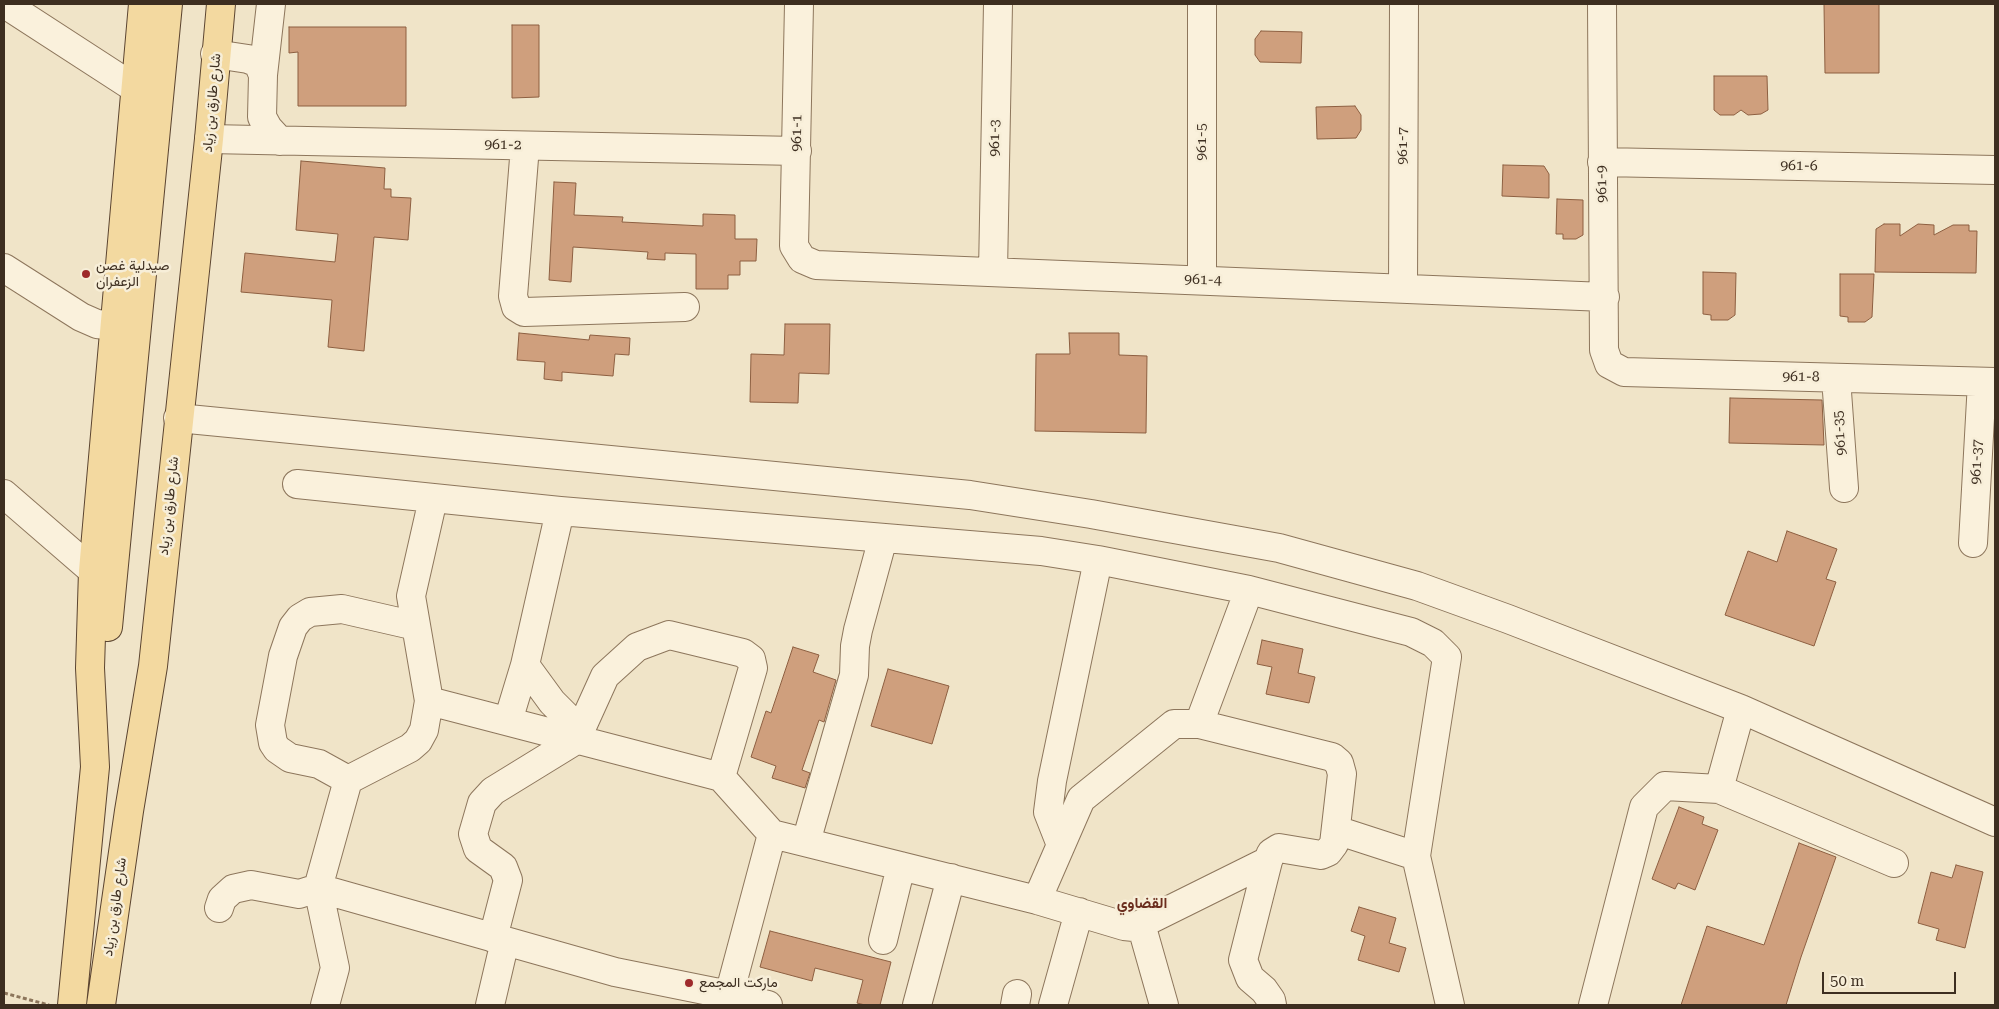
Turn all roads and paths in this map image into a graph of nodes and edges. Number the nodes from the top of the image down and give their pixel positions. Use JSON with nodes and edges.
{"nodes":[{"id":1,"x":5,"y":4,"type":"edge"},
{"id":2,"x":143,"y":4,"type":"edge"},
{"id":3,"x":168,"y":4,"type":"edge"},
{"id":4,"x":202,"y":4,"type":"edge"},
{"id":5,"x":220,"y":4,"type":"edge"},
{"id":6,"x":271,"y":4,"type":"edge"},
{"id":7,"x":799,"y":4,"type":"edge"},
{"id":8,"x":998,"y":4,"type":"edge"},
{"id":9,"x":1202,"y":4,"type":"edge"},
{"id":10,"x":1404,"y":4,"type":"edge"},
{"id":11,"x":1602,"y":4,"type":"edge"},
{"id":12,"x":215,"y":54,"type":"junction"},
{"id":13,"x":263,"y":75,"type":"junction"},
{"id":14,"x":136,"y":89,"type":"junction"},
{"id":15,"x":209,"y":139,"type":"junction"},
{"id":16,"x":280,"y":141,"type":"junction"},
{"id":17,"x":525,"y":146,"type":"junction"},
{"id":18,"x":796,"y":151,"type":"junction"},
{"id":19,"x":1602,"y":162,"type":"junction"},
{"id":20,"x":1995,"y":170,"type":"edge"},
{"id":21,"x":802,"y":259,"type":"joint"},
{"id":22,"x":4,"y":268,"type":"edge"},
{"id":23,"x":993,"y":272,"type":"junction"},
{"id":24,"x":1202,"y":280,"type":"junction"},
{"id":25,"x":1403,"y":288,"type":"junction"},
{"id":26,"x":1605,"y":297,"type":"junction"},
{"id":27,"x":685,"y":307,"type":"dead end"},
{"id":28,"x":114,"y":326,"type":"junction"},
{"id":29,"x":1609,"y":364,"type":"joint"},
{"id":30,"x":1836,"y":378,"type":"junction"},
{"id":31,"x":1989,"y":382,"type":"edge"},
{"id":32,"x":178,"y":418,"type":"junction"},
{"id":33,"x":297,"y":484,"type":"dead end"},
{"id":34,"x":1844,"y":488,"type":"dead end"},
{"id":35,"x":4,"y":494,"type":"edge"},
{"id":36,"x":433,"y":498,"type":"junction"},
{"id":37,"x":560,"y":511,"type":"junction"},
{"id":38,"x":883,"y":538,"type":"junction"},
{"id":39,"x":1973,"y":543,"type":"dead end"},
{"id":40,"x":1098,"y":560,"type":"junction"},
{"id":41,"x":93,"y":571,"type":"junction"},
{"id":42,"x":1250,"y":590,"type":"junction"},
{"id":43,"x":416,"y":626,"type":"junction"},
{"id":44,"x":525,"y":665,"type":"junction"},
{"id":45,"x":429,"y":702,"type":"junction"},
{"id":46,"x":1741,"y":709,"type":"junction"},
{"id":47,"x":508,"y":721,"type":"junction"},
{"id":48,"x":1199,"y":724,"type":"junction"},
{"id":49,"x":577,"y":738,"type":"junction"},
{"id":50,"x":95,"y":767,"type":"junction"},
{"id":51,"x":721,"y":777,"type":"junction"},
{"id":52,"x":348,"y":780,"type":"junction"},
{"id":53,"x":1719,"y":789,"type":"junction"},
{"id":54,"x":129,"y":811,"type":"junction"},
{"id":55,"x":1995,"y":822,"type":"edge"},
{"id":56,"x":1336,"y":830,"type":"junction"},
{"id":57,"x":772,"y":834,"type":"junction"},
{"id":58,"x":806,"y":842,"type":"junction"},
{"id":59,"x":1061,"y":845,"type":"junction"},
{"id":60,"x":1416,"y":856,"type":"junction"},
{"id":61,"x":1268,"y":861,"type":"junction"},
{"id":62,"x":1894,"y":863,"type":"dead end"},
{"id":63,"x":901,"y":866,"type":"junction"},
{"id":64,"x":951,"y":878,"type":"junction"},
{"id":65,"x":318,"y":888,"type":"junction"},
{"id":66,"x":1037,"y":900,"type":"junction"},
{"id":67,"x":218,"y":908,"type":"dead end"},
{"id":68,"x":1079,"y":912,"type":"junction"},
{"id":69,"x":1142,"y":924,"type":"junction"},
{"id":70,"x":499,"y":940,"type":"junction"},
{"id":71,"x":884,"y":940,"type":"dead end"},
{"id":72,"x":4,"y":993,"type":"edge"},
{"id":73,"x":729,"y":995,"type":"junction"},
{"id":74,"x":104,"y":1004,"type":"edge"},
{"id":75,"x":48,"y":1005,"type":"edge"},
{"id":76,"x":72,"y":1005,"type":"edge"},
{"id":77,"x":325,"y":1005,"type":"edge"},
{"id":78,"x":490,"y":1005,"type":"edge"},
{"id":79,"x":768,"y":1005,"type":"edge"},
{"id":80,"x":917,"y":1005,"type":"edge"},
{"id":81,"x":1053,"y":1005,"type":"edge"},
{"id":82,"x":1164,"y":1005,"type":"edge"},
{"id":83,"x":1272,"y":1005,"type":"edge"},
{"id":84,"x":1450,"y":1005,"type":"edge"},
{"id":85,"x":1593,"y":1005,"type":"edge"}],
"edges":[{"from":1,"to":14,"type":"street"},
{"from":2,"to":14,"type":"main road"},
{"from":3,"to":50,"type":"main road"},
{"from":4,"to":54,"type":"main road"},
{"from":5,"to":12,"type":"main road","name":"شارع طارق بن زياد"},
{"from":6,"to":13,"type":"street"},
{"from":7,"to":18,"type":"street","name":"961-1"},
{"from":8,"to":23,"type":"street","name":"961-3"},
{"from":9,"to":24,"type":"street","name":"961-5"},
{"from":10,"to":25,"type":"street","name":"961-7"},
{"from":11,"to":19,"type":"street","name":"961-9"},
{"from":12,"to":13,"type":"street"},
{"from":12,"to":15,"type":"main road","name":"شارع طارق بن زياد"},
{"from":13,"to":16,"type":"street"},
{"from":14,"to":28,"type":"main road"},
{"from":15,"to":16,"type":"street","name":"961-2"},
{"from":15,"to":32,"type":"main road","name":"شارع طارق بن زياد"},
{"from":16,"to":17,"type":"street","name":"961-2"},
{"from":17,"to":18,"type":"street","name":"961-2"},
{"from":17,"to":27,"type":"street"},
{"from":18,"to":21,"type":"street","name":"961-1"},
{"from":19,"to":20,"type":"street","name":"961-6"},
{"from":19,"to":26,"type":"street","name":"961-9"},
{"from":21,"to":23,"type":"street","name":"961-4"},
{"from":22,"to":28,"type":"street"},
{"from":23,"to":24,"type":"street","name":"961-4"},
{"from":24,"to":25,"type":"street","name":"961-4"},
{"from":25,"to":26,"type":"street","name":"961-4"},
{"from":26,"to":29,"type":"street","name":"961-9"},
{"from":28,"to":41,"type":"main road"},
{"from":29,"to":30,"type":"street","name":"961-8"},
{"from":30,"to":31,"type":"street","name":"961-8"},
{"from":30,"to":34,"type":"street","name":"961-35"},
{"from":31,"to":39,"type":"street","name":"961-37"},
{"from":32,"to":46,"type":"street"},
{"from":32,"to":54,"type":"main road","name":"شارع طارق بن زياد"},
{"from":33,"to":36,"type":"street"},
{"from":35,"to":41,"type":"street"},
{"from":36,"to":37,"type":"street"},
{"from":36,"to":43,"type":"street"},
{"from":37,"to":38,"type":"street"},
{"from":37,"to":44,"type":"street"},
{"from":38,"to":40,"type":"street"},
{"from":38,"to":58,"type":"street"},
{"from":40,"to":42,"type":"street"},
{"from":40,"to":59,"type":"street"},
{"from":41,"to":50,"type":"main road"},
{"from":42,"to":48,"type":"street"},
{"from":42,"to":60,"type":"street"},
{"from":43,"to":45,"type":"street"},
{"from":43,"to":52,"type":"street"},
{"from":44,"to":47,"type":"street"},
{"from":44,"to":49,"type":"street"},
{"from":45,"to":47,"type":"street"},
{"from":45,"to":52,"type":"street"},
{"from":46,"to":53,"type":"street"},
{"from":46,"to":55,"type":"street"},
{"from":47,"to":49,"type":"street"},
{"from":48,"to":56,"type":"street"},
{"from":48,"to":59,"type":"street"},
{"from":49,"to":51,"type":"street"},
{"from":49,"to":51,"type":"street"},
{"from":49,"to":70,"type":"street"},
{"from":50,"to":76,"type":"main road"},
{"from":51,"to":57,"type":"street"},
{"from":52,"to":65,"type":"street"},
{"from":53,"to":62,"type":"street"},
{"from":53,"to":85,"type":"street"},
{"from":54,"to":74,"type":"main road","name":"شارع طارق بن زياد"},
{"from":56,"to":60,"type":"street"},
{"from":56,"to":61,"type":"street"},
{"from":57,"to":58,"type":"street"},
{"from":57,"to":73,"type":"street"},
{"from":58,"to":63,"type":"street"},
{"from":59,"to":66,"type":"street"},
{"from":60,"to":84,"type":"street"},
{"from":61,"to":69,"type":"street"},
{"from":61,"to":83,"type":"street"},
{"from":63,"to":64,"type":"street"},
{"from":63,"to":71,"type":"street"},
{"from":64,"to":66,"type":"street"},
{"from":64,"to":80,"type":"street"},
{"from":65,"to":67,"type":"street"},
{"from":65,"to":70,"type":"street"},
{"from":65,"to":77,"type":"street"},
{"from":66,"to":68,"type":"street"},
{"from":68,"to":69,"type":"street"},
{"from":68,"to":81,"type":"street"},
{"from":69,"to":82,"type":"street"},
{"from":70,"to":73,"type":"street"},
{"from":70,"to":78,"type":"street"},
{"from":72,"to":75,"type":"path"},
{"from":73,"to":79,"type":"street"}]}
